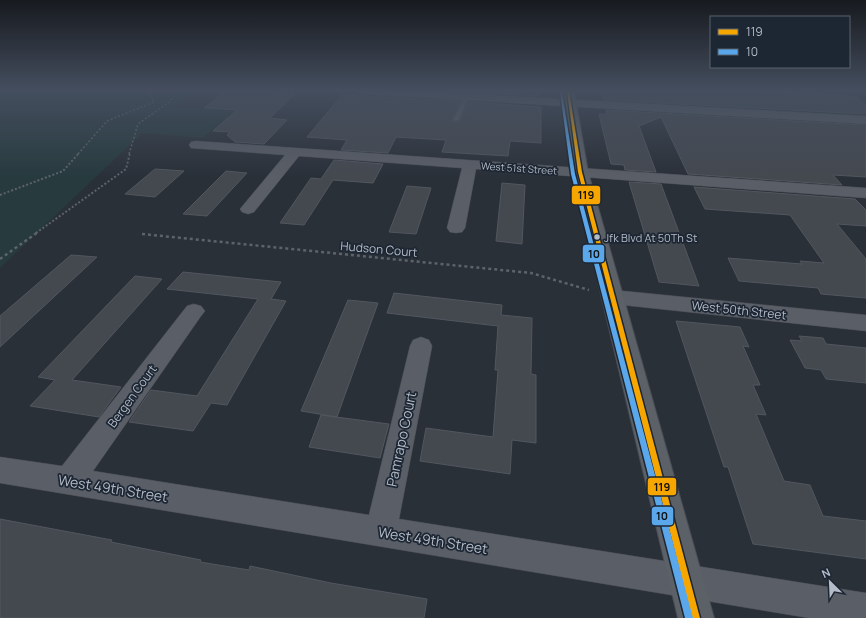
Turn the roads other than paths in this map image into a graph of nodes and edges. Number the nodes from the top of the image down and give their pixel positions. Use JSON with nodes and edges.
{"nodes":[{"id":1,"x":572,"y":120,"type":"edge"},
{"id":2,"x":196,"y":144,"type":"dead end"},
{"id":3,"x":296,"y":152,"type":"junction"},
{"id":4,"x":470,"y":164,"type":"junction"},
{"id":5,"x":580,"y":172,"type":"junction"},
{"id":6,"x":866,"y":193,"type":"edge"},
{"id":7,"x":248,"y":209,"type":"dead end"},
{"id":8,"x":456,"y":228,"type":"dead end"},
{"id":9,"x":613,"y":297,"type":"junction"},
{"id":10,"x":194,"y":311,"type":"dead end"},
{"id":11,"x":866,"y":323,"type":"edge"},
{"id":12,"x":422,"y":346,"type":"dead end"},
{"id":13,"x":0,"y":470,"type":"edge"},
{"id":14,"x":69,"y":481,"type":"junction"},
{"id":15,"x":380,"y":531,"type":"junction"},
{"id":16,"x":687,"y":581,"type":"junction"},
{"id":17,"x":866,"y":610,"type":"edge"},
{"id":18,"x":696,"y":618,"type":"edge"}],
"edges":[{"from":1,"to":5,"type":"main road"},
{"from":2,"to":3,"type":"street","name":"West 51st Street"},
{"from":3,"to":4,"type":"street","name":"West 51st Street"},
{"from":3,"to":7,"type":"street"},
{"from":4,"to":5,"type":"street","name":"West 51st Street"},
{"from":4,"to":8,"type":"street"},
{"from":5,"to":6,"type":"street","name":"West 51st Street"},
{"from":5,"to":9,"type":"main road"},
{"from":9,"to":11,"type":"street","name":"West 50th Street"},
{"from":9,"to":16,"type":"main road"},
{"from":10,"to":14,"type":"street","name":"Bergen Court"},
{"from":12,"to":15,"type":"street","name":"Pamrapo Court"},
{"from":13,"to":14,"type":"street","name":"West 49th Street"},
{"from":14,"to":15,"type":"street","name":"West 49th Street"},
{"from":15,"to":16,"type":"street","name":"West 49th Street"},
{"from":16,"to":17,"type":"street","name":"West 49th Street"},
{"from":16,"to":18,"type":"main road"}]}
